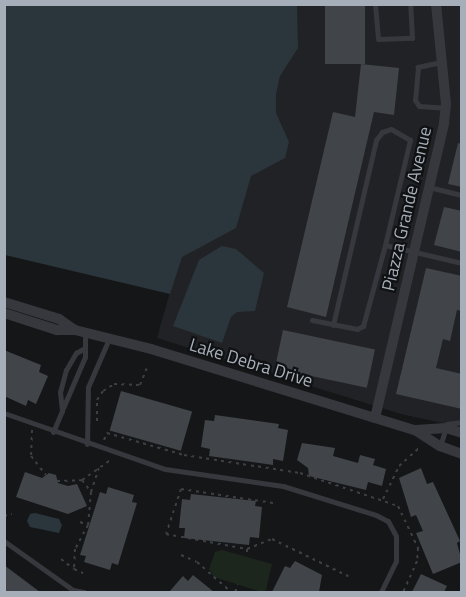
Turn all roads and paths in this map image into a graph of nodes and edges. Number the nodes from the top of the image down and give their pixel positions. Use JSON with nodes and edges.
{"nodes":[{"id":1,"x":375,"y":4,"type":"edge"},
{"id":2,"x":410,"y":4,"type":"edge"},
{"id":3,"x":436,"y":4,"type":"edge"},
{"id":4,"x":441,"y":62,"type":"junction"},
{"id":5,"x":445,"y":108,"type":"junction"},
{"id":6,"x":429,"y":187,"type":"junction"},
{"id":7,"x":462,"y":195,"type":"edge"},
{"id":8,"x":385,"y":244,"type":"junction"},
{"id":9,"x":414,"y":252,"type":"junction"},
{"id":10,"x":462,"y":263,"type":"edge"},
{"id":11,"x":4,"y":302,"type":"edge"},
{"id":12,"x":4,"y":313,"type":"edge"},
{"id":13,"x":312,"y":320,"type":"dead end"},
{"id":14,"x":333,"y":325,"type":"junction"},
{"id":15,"x":80,"y":332,"type":"junction"},
{"id":16,"x":109,"y":339,"type":"junction"},
{"id":17,"x":83,"y":349,"type":"junction"},
{"id":18,"x":147,"y":368,"type":"dead end"},
{"id":19,"x":73,"y":383,"type":"junction"},
{"id":20,"x":88,"y":387,"type":"junction"},
{"id":21,"x":62,"y":411,"type":"junction"},
{"id":22,"x":4,"y":413,"type":"edge"},
{"id":23,"x":375,"y":418,"type":"junction"},
{"id":24,"x":462,"y":422,"type":"edge"},
{"id":25,"x":32,"y":424,"type":"junction"},
{"id":26,"x":446,"y":428,"type":"junction"},
{"id":27,"x":87,"y":429,"type":"junction"},
{"id":28,"x":415,"y":430,"type":"junction"},
{"id":29,"x":53,"y":432,"type":"junction"},
{"id":30,"x":462,"y":433,"type":"edge"},
{"id":31,"x":87,"y":444,"type":"junction"},
{"id":32,"x":440,"y":446,"type":"junction"},
{"id":33,"x":419,"y":448,"type":"dead end"},
{"id":34,"x":118,"y":454,"type":"junction"},
{"id":35,"x":462,"y":454,"type":"edge"},
{"id":36,"x":99,"y":468,"type":"junction"},
{"id":37,"x":46,"y":475,"type":"dead end"},
{"id":38,"x":82,"y":480,"type":"junction"},
{"id":39,"x":57,"y":481,"type":"dead end"},
{"id":40,"x":91,"y":492,"type":"junction"},
{"id":41,"x":383,"y":499,"type":"dead end"},
{"id":42,"x":273,"y":504,"type":"dead end"},
{"id":43,"x":12,"y":514,"type":"dead end"},
{"id":44,"x":4,"y":516,"type":"edge"},
{"id":45,"x":80,"y":522,"type":"dead end"},
{"id":46,"x":88,"y":525,"type":"junction"},
{"id":47,"x":4,"y":542,"type":"edge"},
{"id":48,"x":247,"y":549,"type":"junction"},
{"id":49,"x":181,"y":555,"type":"dead end"},
{"id":50,"x":248,"y":557,"type":"dead end"},
{"id":51,"x":61,"y":559,"type":"dead end"},
{"id":52,"x":74,"y":569,"type":"junction"},
{"id":53,"x":83,"y":573,"type":"dead end"},
{"id":54,"x":348,"y":576,"type":"dead end"},
{"id":55,"x":238,"y":585,"type":"dead end"},
{"id":56,"x":84,"y":592,"type":"edge"},
{"id":57,"x":233,"y":592,"type":"edge"},
{"id":58,"x":381,"y":592,"type":"edge"}],
"edges":[{"from":1,"to":2,"type":"lane"},
{"from":3,"to":4,"type":"street","name":"Piazza Grande Avenue"},
{"from":4,"to":5,"type":"street","name":"Piazza Grande Avenue"},
{"from":4,"to":5,"type":"lane"},
{"from":5,"to":6,"type":"street","name":"Piazza Grande Avenue"},
{"from":6,"to":7,"type":"lane"},
{"from":6,"to":9,"type":"street","name":"Piazza Grande Avenue"},
{"from":8,"to":9,"type":"lane"},
{"from":8,"to":14,"type":"lane"},
{"from":8,"to":14,"type":"lane"},
{"from":9,"to":10,"type":"lane"},
{"from":9,"to":23,"type":"street","name":"Piazza Grande Avenue"},
{"from":11,"to":15,"type":"street","name":"Lake Debra Drive"},
{"from":12,"to":15,"type":"street","name":"Lake Debra Drive"},
{"from":13,"to":14,"type":"lane"},
{"from":15,"to":16,"type":"street","name":"Lake Debra Drive"},
{"from":15,"to":17,"type":"lane"},
{"from":16,"to":20,"type":"lane"},
{"from":16,"to":23,"type":"street","name":"Lake Debra Drive"},
{"from":17,"to":19,"type":"lane"},
{"from":17,"to":21,"type":"lane"},
{"from":18,"to":27,"type":"path"},
{"from":19,"to":20,"type":"lane"},
{"from":19,"to":21,"type":"lane"},
{"from":20,"to":27,"type":"lane"},
{"from":21,"to":29,"type":"lane"},
{"from":22,"to":25,"type":"lane"},
{"from":23,"to":28,"type":"street","name":"Lake Debra Drive"},
{"from":24,"to":26,"type":"lane"},
{"from":25,"to":29,"type":"lane"},
{"from":25,"to":37,"type":"path"},
{"from":26,"to":28,"type":"street","name":"Lake Debra Drive"},
{"from":26,"to":30,"type":"street","name":"Lake Debra Drive"},
{"from":26,"to":32,"type":"lane"},
{"from":27,"to":31,"type":"lane"},
{"from":28,"to":32,"type":"street","name":"Lake Debra Drive"},
{"from":29,"to":31,"type":"lane"},
{"from":31,"to":34,"type":"lane"},
{"from":32,"to":35,"type":"street","name":"Lake Debra Drive"},
{"from":33,"to":41,"type":"path"},
{"from":34,"to":36,"type":"path"},
{"from":34,"to":58,"type":"lane"},
{"from":36,"to":38,"type":"path"},
{"from":36,"to":40,"type":"path"},
{"from":38,"to":39,"type":"path"},
{"from":38,"to":40,"type":"path"},
{"from":40,"to":46,"type":"path"},
{"from":42,"to":48,"type":"path"},
{"from":43,"to":44,"type":"path"},
{"from":45,"to":46,"type":"path"},
{"from":46,"to":52,"type":"path"},
{"from":47,"to":56,"type":"lane"},
{"from":48,"to":50,"type":"path"},
{"from":48,"to":54,"type":"path"},
{"from":49,"to":57,"type":"path"},
{"from":51,"to":52,"type":"path"},
{"from":52,"to":53,"type":"path"},
{"from":55,"to":57,"type":"path"}]}
